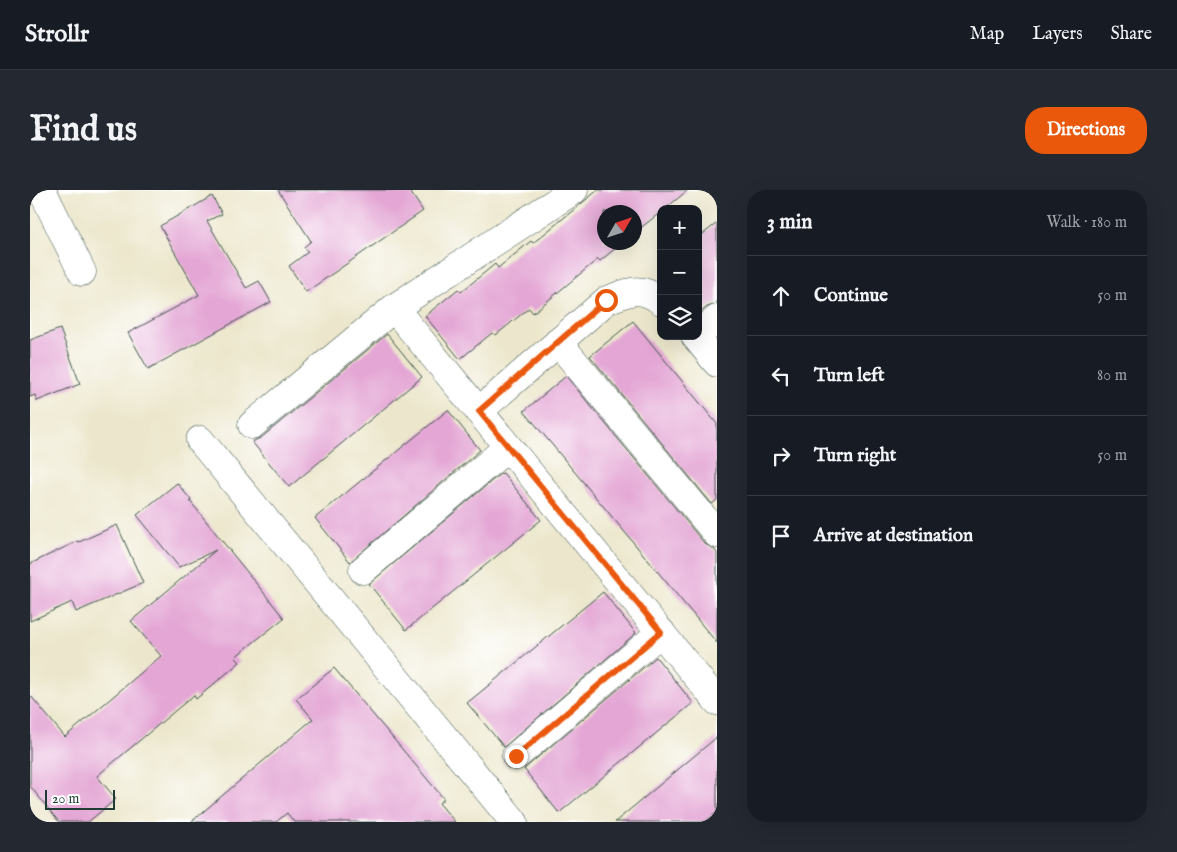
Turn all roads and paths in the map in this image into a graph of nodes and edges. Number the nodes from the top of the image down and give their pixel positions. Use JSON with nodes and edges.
{"nodes":[{"id":1,"x":42,"y":190,"type":"edge"},
{"id":2,"x":574,"y":190,"type":"edge"},
{"id":3,"x":82,"y":272,"type":"dead end"},
{"id":4,"x":657,"y":298,"type":"edge"},
{"id":5,"x":394,"y":308,"type":"junction"},
{"id":6,"x":717,"y":319,"type":"edge"},
{"id":7,"x":702,"y":331,"type":"edge"},
{"id":8,"x":699,"y":340,"type":"edge"},
{"id":9,"x":558,"y":342,"type":"junction"},
{"id":10,"x":717,"y":363,"type":"edge"},
{"id":11,"x":479,"y":411,"type":"junction"},
{"id":12,"x":252,"y":426,"type":"dead end"},
{"id":13,"x":200,"y":440,"type":"dead end"},
{"id":14,"x":508,"y":447,"type":"junction"},
{"id":15,"x":717,"y":534,"type":"edge"},
{"id":16,"x":363,"y":570,"type":"dead end"},
{"id":17,"x":661,"y":632,"type":"junction"},
{"id":18,"x":717,"y":701,"type":"edge"},
{"id":19,"x":516,"y":756,"type":"dead end"},
{"id":20,"x":514,"y":822,"type":"edge"}],
"edges":[{"from":1,"to":3,"type":"street"},
{"from":2,"to":5,"type":"street"},
{"from":4,"to":9,"type":"street"},
{"from":5,"to":11,"type":"street"},
{"from":5,"to":12,"type":"street"},
{"from":6,"to":7,"type":"street"},
{"from":8,"to":10,"type":"street"},
{"from":9,"to":11,"type":"street"},
{"from":9,"to":15,"type":"street"},
{"from":11,"to":14,"type":"street"},
{"from":13,"to":20,"type":"street"},
{"from":14,"to":16,"type":"street"},
{"from":14,"to":17,"type":"street"},
{"from":17,"to":18,"type":"street"},
{"from":17,"to":19,"type":"street"}]}
